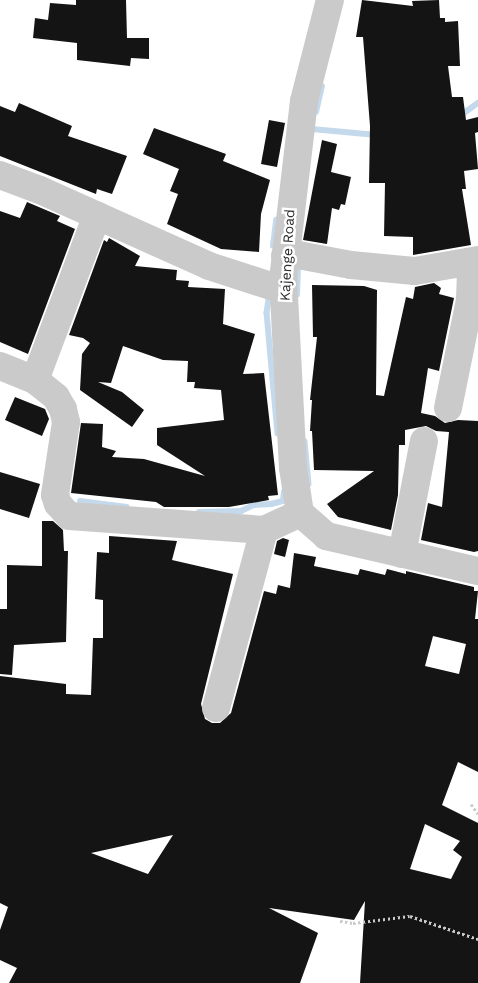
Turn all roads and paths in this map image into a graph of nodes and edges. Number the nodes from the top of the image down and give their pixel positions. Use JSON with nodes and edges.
{"nodes":[{"id":1,"x":330,"y":0,"type":"edge"},
{"id":2,"x":0,"y":175,"type":"edge"},
{"id":3,"x":98,"y":215,"type":"junction"},
{"id":4,"x":474,"y":262,"type":"edge"},
{"id":5,"x":284,"y":268,"type":"junction"},
{"id":6,"x":0,"y":366,"type":"edge"},
{"id":7,"x":35,"y":380,"type":"junction"},
{"id":8,"x":448,"y":408,"type":"dead end"},
{"id":9,"x":424,"y":441,"type":"dead end"},
{"id":10,"x":300,"y":513,"type":"junction"},
{"id":11,"x":264,"y":530,"type":"junction"},
{"id":12,"x":402,"y":554,"type":"junction"},
{"id":13,"x":478,"y":571,"type":"edge"},
{"id":14,"x":216,"y":708,"type":"dead end"},
{"id":15,"x":471,"y":804,"type":"dead end"},
{"id":16,"x":478,"y":814,"type":"edge"},
{"id":17,"x":340,"y":921,"type":"dead end"},
{"id":18,"x":478,"y":939,"type":"edge"}],
"edges":[{"from":1,"to":5,"type":"street","name":"Kajenge Road"},
{"from":2,"to":3,"type":"street"},
{"from":3,"to":5,"type":"street"},
{"from":3,"to":7,"type":"street"},
{"from":4,"to":5,"type":"street"},
{"from":4,"to":8,"type":"street"},
{"from":5,"to":10,"type":"street","name":"Kajenge Road"},
{"from":6,"to":7,"type":"street"},
{"from":7,"to":11,"type":"street"},
{"from":9,"to":12,"type":"street"},
{"from":10,"to":11,"type":"street"},
{"from":10,"to":12,"type":"street"},
{"from":11,"to":14,"type":"street"},
{"from":12,"to":13,"type":"street"},
{"from":15,"to":16,"type":"path"},
{"from":17,"to":18,"type":"path"}]}
